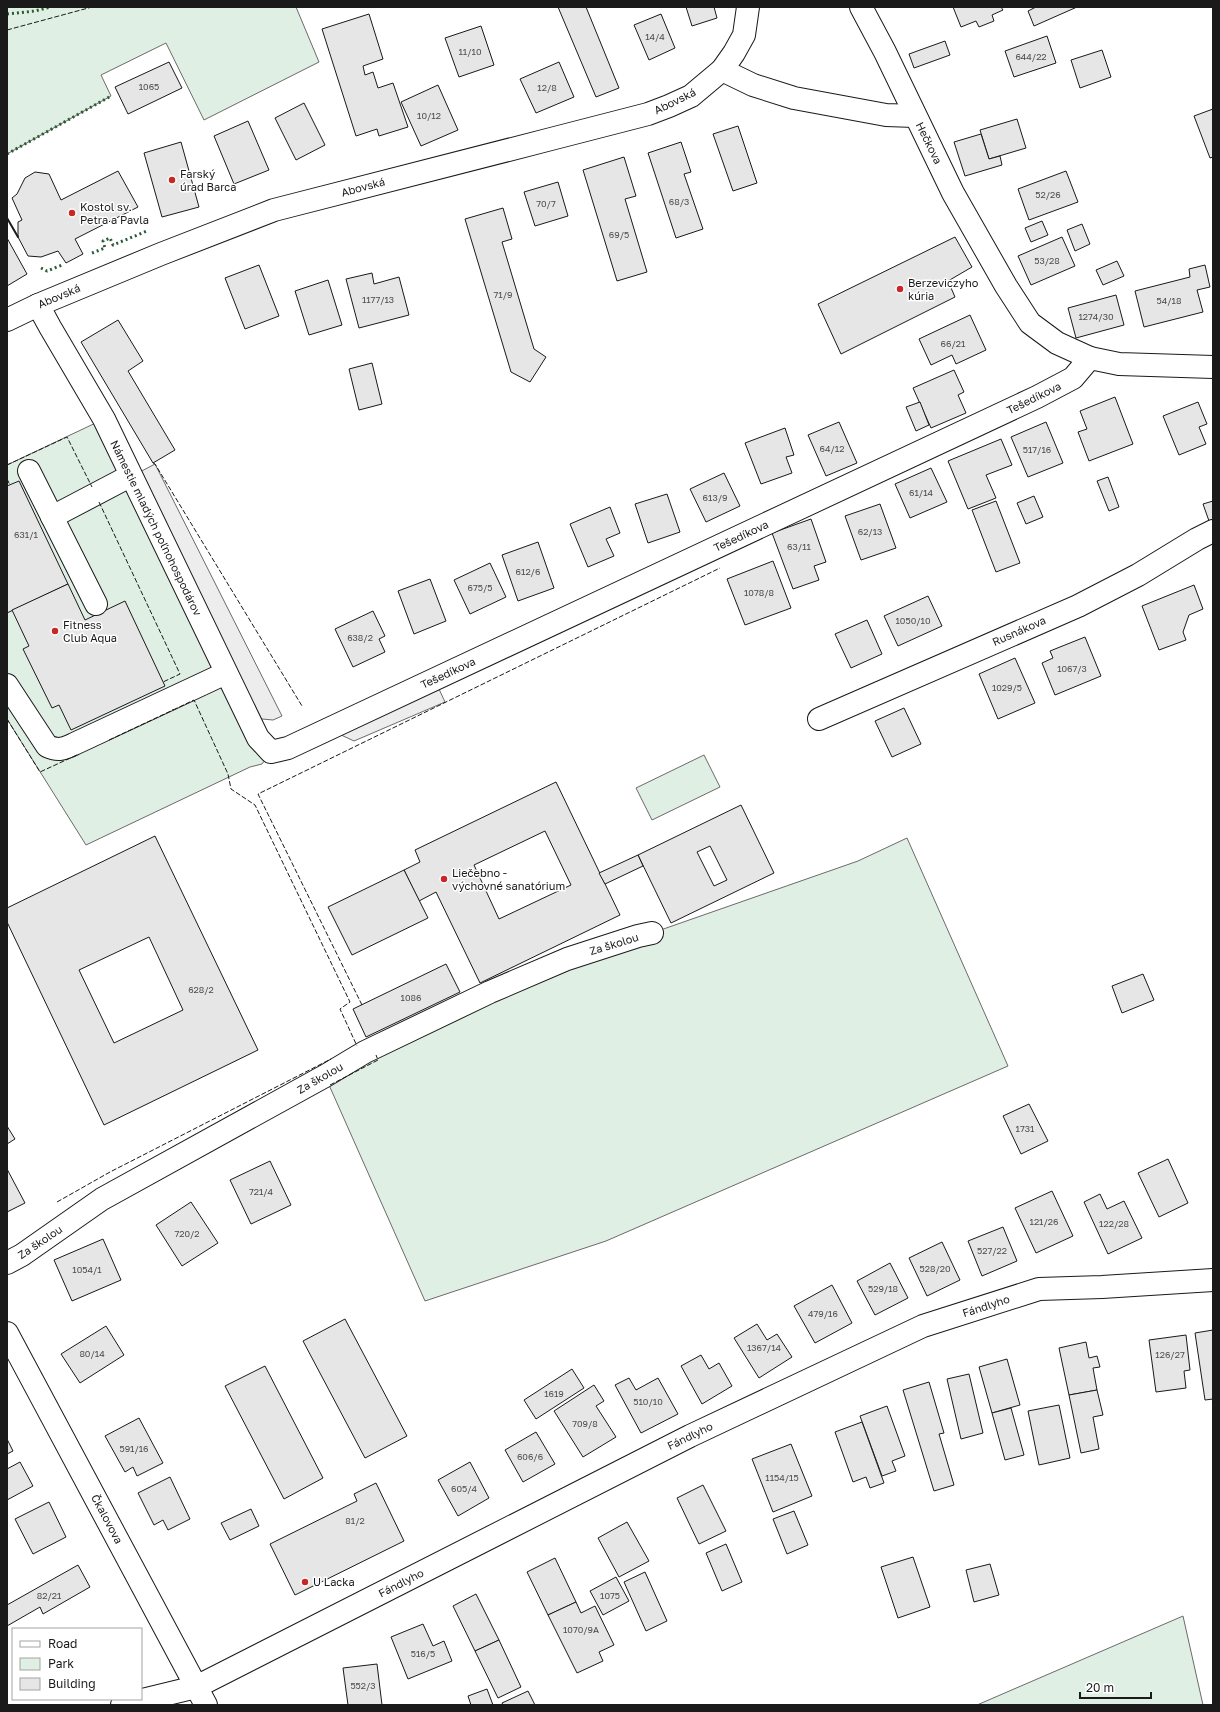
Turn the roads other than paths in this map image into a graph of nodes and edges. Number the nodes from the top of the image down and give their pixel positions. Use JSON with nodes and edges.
{"nodes":[{"id":1,"x":748,"y":7,"type":"edge"},
{"id":2,"x":861,"y":7,"type":"edge"},
{"id":3,"x":722,"y":70,"type":"junction"},
{"id":4,"x":915,"y":116,"type":"junction"},
{"id":5,"x":38,"y":305,"type":"junction"},
{"id":6,"x":7,"y":320,"type":"edge"},
{"id":7,"x":1090,"y":358,"type":"junction"},
{"id":8,"x":1213,"y":367,"type":"edge"},
{"id":9,"x":29,"y":471,"type":"dead end"},
{"id":10,"x":130,"y":476,"type":"junction"},
{"id":11,"x":52,"y":517,"type":"junction"},
{"id":12,"x":1213,"y":530,"type":"edge"},
{"id":13,"x":96,"y":604,"type":"dead end"},
{"id":14,"x":226,"y":673,"type":"junction"},
{"id":15,"x":7,"y":684,"type":"edge"},
{"id":16,"x":818,"y":720,"type":"dead end"},
{"id":17,"x":271,"y":752,"type":"joint"},
{"id":18,"x":652,"y":933,"type":"dead end"},
{"id":19,"x":7,"y":1263,"type":"edge"},
{"id":20,"x":1213,"y":1280,"type":"edge"},
{"id":21,"x":7,"y":1333,"type":"edge"},
{"id":22,"x":201,"y":1696,"type":"edge"},
{"id":23,"x":122,"y":1705,"type":"edge"}],
"edges":[{"from":1,"to":3,"type":"street"},
{"from":2,"to":4,"type":"street"},
{"from":3,"to":4,"type":"street","name":"Hečkova"},
{"from":3,"to":5,"type":"street","name":"Abovská"},
{"from":4,"to":7,"type":"street","name":"Hečkova"},
{"from":5,"to":6,"type":"street","name":"Abovská"},
{"from":5,"to":10,"type":"street","name":"Námestie mladých poľnohospodárov"},
{"from":7,"to":8,"type":"street"},
{"from":7,"to":17,"type":"street","name":"Tešedíkova"},
{"from":9,"to":11,"type":"street"},
{"from":10,"to":11,"type":"street"},
{"from":10,"to":14,"type":"street","name":"Námestie mladých poľnohospodárov"},
{"from":11,"to":13,"type":"street"},
{"from":12,"to":16,"type":"street","name":"Rusnákova"},
{"from":14,"to":15,"type":"street"},
{"from":14,"to":17,"type":"street","name":"Námestie mladých poľnohospodárov"},
{"from":18,"to":19,"type":"street","name":"Za školou"},
{"from":20,"to":22,"type":"street","name":"Fándlyho"},
{"from":21,"to":22,"type":"street","name":"Čkalovova"},
{"from":22,"to":23,"type":"street","name":"Fándlyho"}]}
